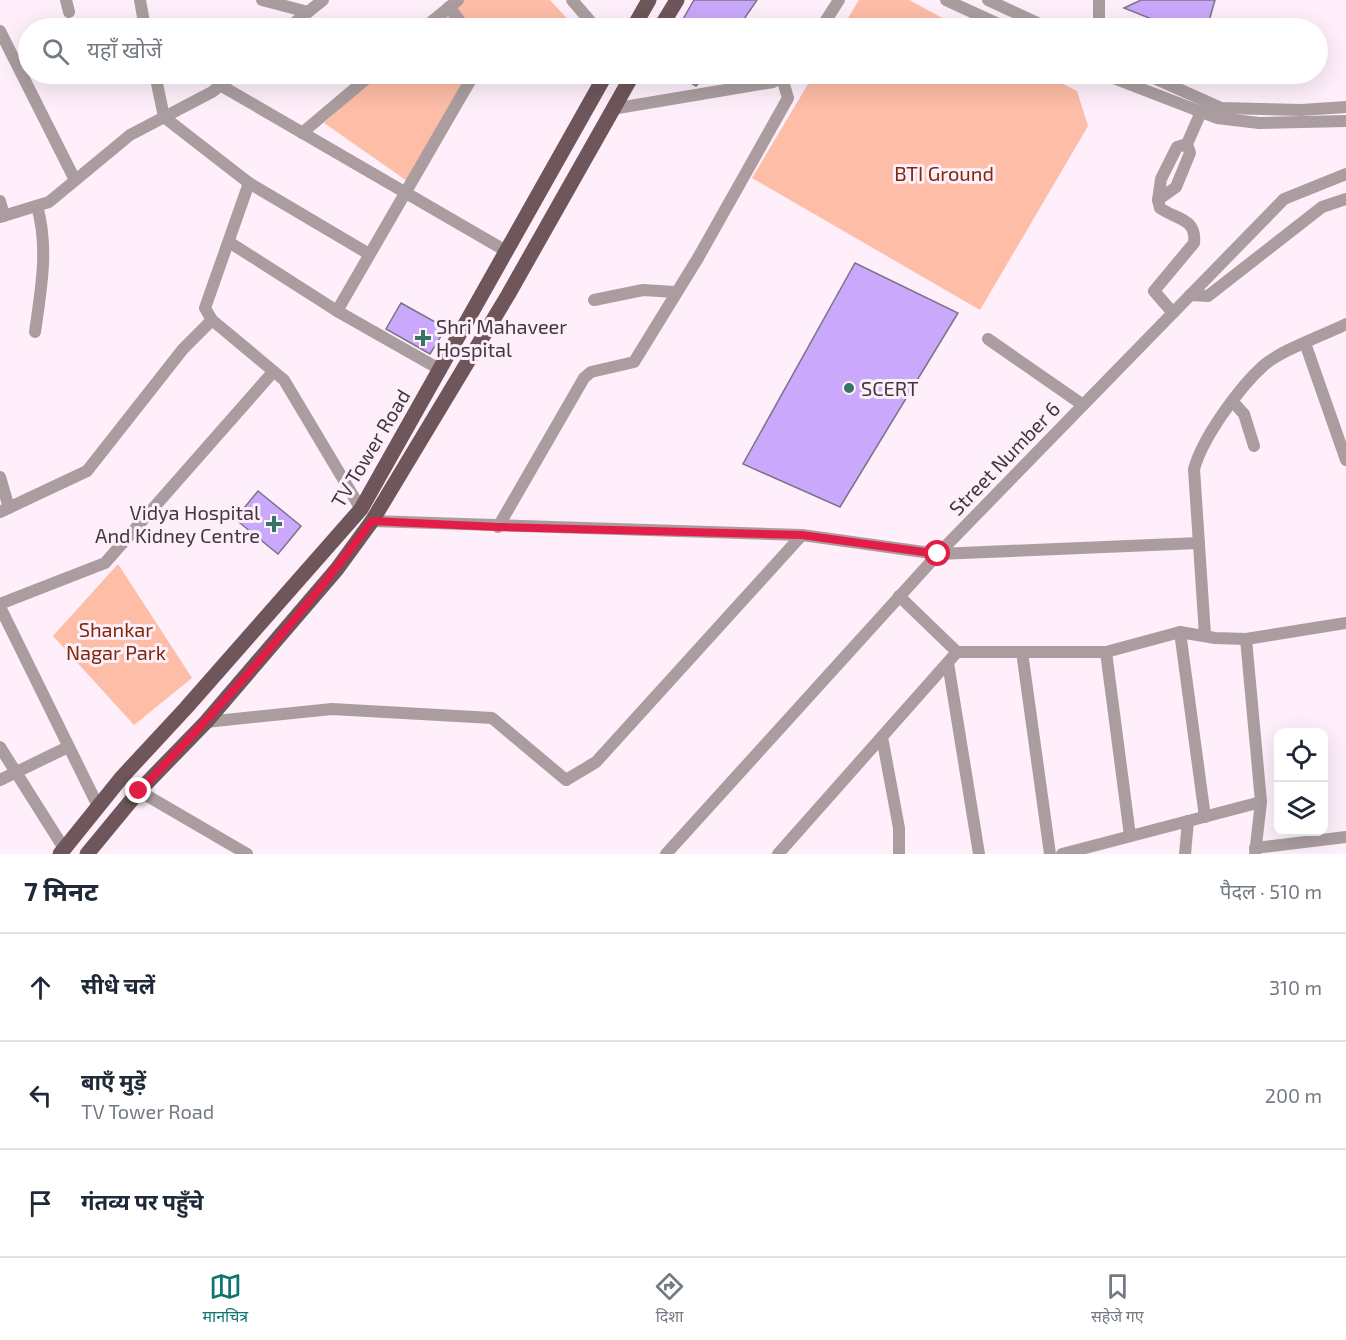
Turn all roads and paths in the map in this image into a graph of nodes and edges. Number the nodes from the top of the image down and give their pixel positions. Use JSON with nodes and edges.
{"nodes":[{"id":1,"x":140,"y":0,"type":"edge"},
{"id":2,"x":262,"y":0,"type":"edge"},
{"id":3,"x":323,"y":0,"type":"edge"},
{"id":4,"x":572,"y":0,"type":"edge"},
{"id":5,"x":649,"y":0,"type":"edge"},
{"id":6,"x":677,"y":0,"type":"edge"},
{"id":7,"x":839,"y":0,"type":"edge"},
{"id":8,"x":946,"y":0,"type":"edge"},
{"id":9,"x":988,"y":0,"type":"edge"},
{"id":10,"x":1099,"y":0,"type":"edge"},
{"id":11,"x":278,"y":2,"type":"edge"},
{"id":12,"x":454,"y":4,"type":"edge"},
{"id":13,"x":308,"y":12,"type":"junction"},
{"id":14,"x":980,"y":16,"type":"junction"},
{"id":15,"x":143,"y":18,"type":"edge"},
{"id":16,"x":300,"y":18,"type":"edge"},
{"id":17,"x":436,"y":18,"type":"edge"},
{"id":18,"x":460,"y":18,"type":"edge"},
{"id":19,"x":587,"y":18,"type":"edge"},
{"id":20,"x":639,"y":18,"type":"edge"},
{"id":21,"x":666,"y":18,"type":"edge"},
{"id":22,"x":827,"y":18,"type":"edge"},
{"id":23,"x":984,"y":18,"type":"edge"},
{"id":24,"x":1027,"y":18,"type":"edge"},
{"id":25,"x":1099,"y":18,"type":"edge"},
{"id":26,"x":0,"y":31,"type":"edge"},
{"id":27,"x":18,"y":67,"type":"edge"},
{"id":28,"x":27,"y":84,"type":"edge"},
{"id":29,"x":156,"y":84,"type":"edge"},
{"id":30,"x":360,"y":84,"type":"edge"},
{"id":31,"x":468,"y":84,"type":"edge"},
{"id":32,"x":600,"y":84,"type":"edge"},
{"id":33,"x":627,"y":84,"type":"edge"},
{"id":34,"x":762,"y":84,"type":"edge"},
{"id":35,"x":786,"y":84,"type":"edge"},
{"id":36,"x":1128,"y":84,"type":"edge"},
{"id":37,"x":1167,"y":84,"type":"edge"},
{"id":38,"x":220,"y":85,"type":"joint"},
{"id":39,"x":1346,"y":107,"type":"edge"},
{"id":40,"x":612,"y":109,"type":"junction"},
{"id":41,"x":1201,"y":112,"type":"junction"},
{"id":42,"x":164,"y":117,"type":"junction"},
{"id":43,"x":1346,"y":121,"type":"edge"},
{"id":44,"x":302,"y":133,"type":"junction"},
{"id":45,"x":1346,"y":174,"type":"edge"},
{"id":46,"x":75,"y":180,"type":"junction"},
{"id":47,"x":249,"y":183,"type":"junction"},
{"id":48,"x":404,"y":191,"type":"junction"},
{"id":49,"x":1346,"y":199,"type":"edge"},
{"id":50,"x":0,"y":201,"type":"edge"},
{"id":51,"x":37,"y":206,"type":"junction"},
{"id":52,"x":2,"y":217,"type":"edge"},
{"id":53,"x":229,"y":242,"type":"junction"},
{"id":54,"x":506,"y":251,"type":"junction"},
{"id":55,"x":369,"y":254,"type":"junction"},
{"id":56,"x":675,"y":292,"type":"junction"},
{"id":57,"x":1190,"y":296,"type":"junction"},
{"id":58,"x":594,"y":300,"type":"dead end"},
{"id":59,"x":337,"y":311,"type":"junction"},
{"id":60,"x":1173,"y":313,"type":"junction"},
{"id":61,"x":212,"y":320,"type":"junction"},
{"id":62,"x":1346,"y":324,"type":"edge"},
{"id":63,"x":35,"y":332,"type":"dead end"},
{"id":64,"x":988,"y":339,"type":"dead end"},
{"id":65,"x":1305,"y":343,"type":"junction"},
{"id":66,"x":441,"y":370,"type":"junction"},
{"id":67,"x":273,"y":372,"type":"junction"},
{"id":68,"x":1233,"y":402,"type":"junction"},
{"id":69,"x":1083,"y":405,"type":"junction"},
{"id":70,"x":1254,"y":446,"type":"dead end"},
{"id":71,"x":1346,"y":459,"type":"edge"},
{"id":72,"x":0,"y":477,"type":"edge"},
{"id":73,"x":361,"y":509,"type":"junction"},
{"id":74,"x":4,"y":510,"type":"edge"},
{"id":75,"x":372,"y":521,"type":"junction"},
{"id":76,"x":498,"y":527,"type":"junction"},
{"id":77,"x":802,"y":535,"type":"junction"},
{"id":78,"x":1199,"y":543,"type":"junction"},
{"id":79,"x":938,"y":554,"type":"junction"},
{"id":80,"x":900,"y":597,"type":"junction"},
{"id":81,"x":0,"y":606,"type":"edge"},
{"id":82,"x":1346,"y":623,"type":"edge"},
{"id":83,"x":1180,"y":632,"type":"junction"},
{"id":84,"x":1205,"y":635,"type":"junction"},
{"id":85,"x":1246,"y":639,"type":"junction"},
{"id":86,"x":957,"y":652,"type":"junction"},
{"id":87,"x":1022,"y":652,"type":"junction"},
{"id":88,"x":1106,"y":652,"type":"junction"},
{"id":89,"x":948,"y":663,"type":"junction"},
{"id":90,"x":206,"y":722,"type":"junction"},
{"id":91,"x":882,"y":737,"type":"junction"},
{"id":92,"x":0,"y":747,"type":"edge"},
{"id":93,"x":68,"y":747,"type":"junction"},
{"id":94,"x":15,"y":772,"type":"junction"},
{"id":95,"x":0,"y":780,"type":"edge"},
{"id":96,"x":139,"y":791,"type":"junction"},
{"id":97,"x":1261,"y":802,"type":"junction"},
{"id":98,"x":99,"y":806,"type":"junction"},
{"id":99,"x":1205,"y":817,"type":"junction"},
{"id":100,"x":1188,"y":821,"type":"junction"},
{"id":101,"x":1130,"y":836,"type":"junction"},
{"id":102,"x":1346,"y":837,"type":"edge"},
{"id":103,"x":1255,"y":851,"type":"edge"},
{"id":104,"x":63,"y":852,"type":"edge"},
{"id":105,"x":87,"y":854,"type":"edge"},
{"id":106,"x":247,"y":854,"type":"edge"},
{"id":107,"x":666,"y":854,"type":"edge"},
{"id":108,"x":778,"y":854,"type":"edge"},
{"id":109,"x":899,"y":854,"type":"edge"},
{"id":110,"x":979,"y":854,"type":"edge"},
{"id":111,"x":1050,"y":854,"type":"edge"},
{"id":112,"x":1062,"y":854,"type":"edge"},
{"id":113,"x":1185,"y":854,"type":"edge"}],
"edges":[{"from":1,"to":15,"type":"street"},
{"from":2,"to":11,"type":"street"},
{"from":3,"to":13,"type":"street"},
{"from":4,"to":19,"type":"street"},
{"from":5,"to":20,"type":"main road"},
{"from":6,"to":21,"type":"main road"},
{"from":7,"to":22,"type":"street"},
{"from":8,"to":14,"type":"street"},
{"from":9,"to":14,"type":"street"},
{"from":9,"to":24,"type":"street"},
{"from":10,"to":25,"type":"street"},
{"from":11,"to":13,"type":"street"},
{"from":12,"to":17,"type":"street"},
{"from":12,"to":18,"type":"street"},
{"from":13,"to":16,"type":"street"},
{"from":14,"to":23,"type":"street"},
{"from":26,"to":27,"type":"street"},
{"from":28,"to":46,"type":"street"},
{"from":29,"to":42,"type":"street"},
{"from":30,"to":44,"type":"street"},
{"from":31,"to":48,"type":"street"},
{"from":32,"to":54,"type":"main road","name":"TV Tower Road"},
{"from":33,"to":40,"type":"main road","name":"TV Tower Road"},
{"from":34,"to":40,"type":"street"},
{"from":35,"to":56,"type":"street"},
{"from":36,"to":41,"type":"street"},
{"from":37,"to":39,"type":"street"},
{"from":38,"to":42,"type":"street"},
{"from":38,"to":44,"type":"street"},
{"from":40,"to":75,"type":"main road","name":"TV Tower Road"},
{"from":41,"to":43,"type":"street"},
{"from":41,"to":60,"type":"street"},
{"from":42,"to":46,"type":"street"},
{"from":42,"to":47,"type":"street"},
{"from":44,"to":48,"type":"street"},
{"from":45,"to":57,"type":"street","name":"Street Number 6"},
{"from":46,"to":51,"type":"street"},
{"from":47,"to":53,"type":"street"},
{"from":47,"to":55,"type":"street"},
{"from":48,"to":54,"type":"street"},
{"from":48,"to":55,"type":"street"},
{"from":49,"to":57,"type":"street"},
{"from":50,"to":52,"type":"street"},
{"from":51,"to":52,"type":"street"},
{"from":51,"to":63,"type":"street"},
{"from":53,"to":59,"type":"street"},
{"from":53,"to":61,"type":"street"},
{"from":54,"to":66,"type":"main road","name":"TV Tower Road"},
{"from":55,"to":59,"type":"street"},
{"from":56,"to":58,"type":"street"},
{"from":56,"to":76,"type":"street"},
{"from":57,"to":60,"type":"street","name":"Street Number 6"},
{"from":59,"to":66,"type":"street"},
{"from":60,"to":69,"type":"street","name":"Street Number 6"},
{"from":61,"to":67,"type":"street"},
{"from":61,"to":74,"type":"street"},
{"from":62,"to":65,"type":"street"},
{"from":64,"to":69,"type":"street"},
{"from":65,"to":68,"type":"street"},
{"from":65,"to":71,"type":"street"},
{"from":66,"to":73,"type":"main road","name":"TV Tower Road"},
{"from":67,"to":73,"type":"street"},
{"from":67,"to":81,"type":"street"},
{"from":68,"to":70,"type":"street"},
{"from":68,"to":78,"type":"street"},
{"from":69,"to":79,"type":"street","name":"Street Number 6"},
{"from":72,"to":74,"type":"street"},
{"from":73,"to":98,"type":"main road","name":"TV Tower Road"},
{"from":75,"to":76,"type":"street"},
{"from":75,"to":90,"type":"main road","name":"TV Tower Road"},
{"from":76,"to":77,"type":"street"},
{"from":77,"to":79,"type":"street"},
{"from":77,"to":90,"type":"street"},
{"from":78,"to":79,"type":"street"},
{"from":78,"to":84,"type":"street"},
{"from":79,"to":80,"type":"street","name":"Street Number 6"},
{"from":80,"to":86,"type":"street"},
{"from":80,"to":107,"type":"street","name":"Street Number 6"},
{"from":81,"to":93,"type":"street"},
{"from":82,"to":85,"type":"street"},
{"from":83,"to":84,"type":"street"},
{"from":83,"to":88,"type":"street"},
{"from":83,"to":99,"type":"street"},
{"from":84,"to":85,"type":"street"},
{"from":85,"to":97,"type":"street"},
{"from":86,"to":87,"type":"street"},
{"from":86,"to":89,"type":"street"},
{"from":87,"to":88,"type":"street"},
{"from":87,"to":111,"type":"street"},
{"from":88,"to":101,"type":"street"},
{"from":89,"to":91,"type":"street"},
{"from":89,"to":110,"type":"street"},
{"from":90,"to":96,"type":"main road","name":"TV Tower Road"},
{"from":91,"to":108,"type":"street"},
{"from":91,"to":109,"type":"street"},
{"from":92,"to":94,"type":"street"},
{"from":93,"to":94,"type":"street"},
{"from":93,"to":98,"type":"street"},
{"from":94,"to":95,"type":"street"},
{"from":94,"to":104,"type":"street"},
{"from":96,"to":105,"type":"main road","name":"TV Tower Road"},
{"from":96,"to":106,"type":"street"},
{"from":97,"to":99,"type":"street"},
{"from":97,"to":103,"type":"street"},
{"from":98,"to":104,"type":"main road","name":"TV Tower Road"},
{"from":99,"to":100,"type":"street"},
{"from":100,"to":101,"type":"street"},
{"from":100,"to":113,"type":"street"},
{"from":101,"to":112,"type":"street"},
{"from":102,"to":103,"type":"street"}]}
